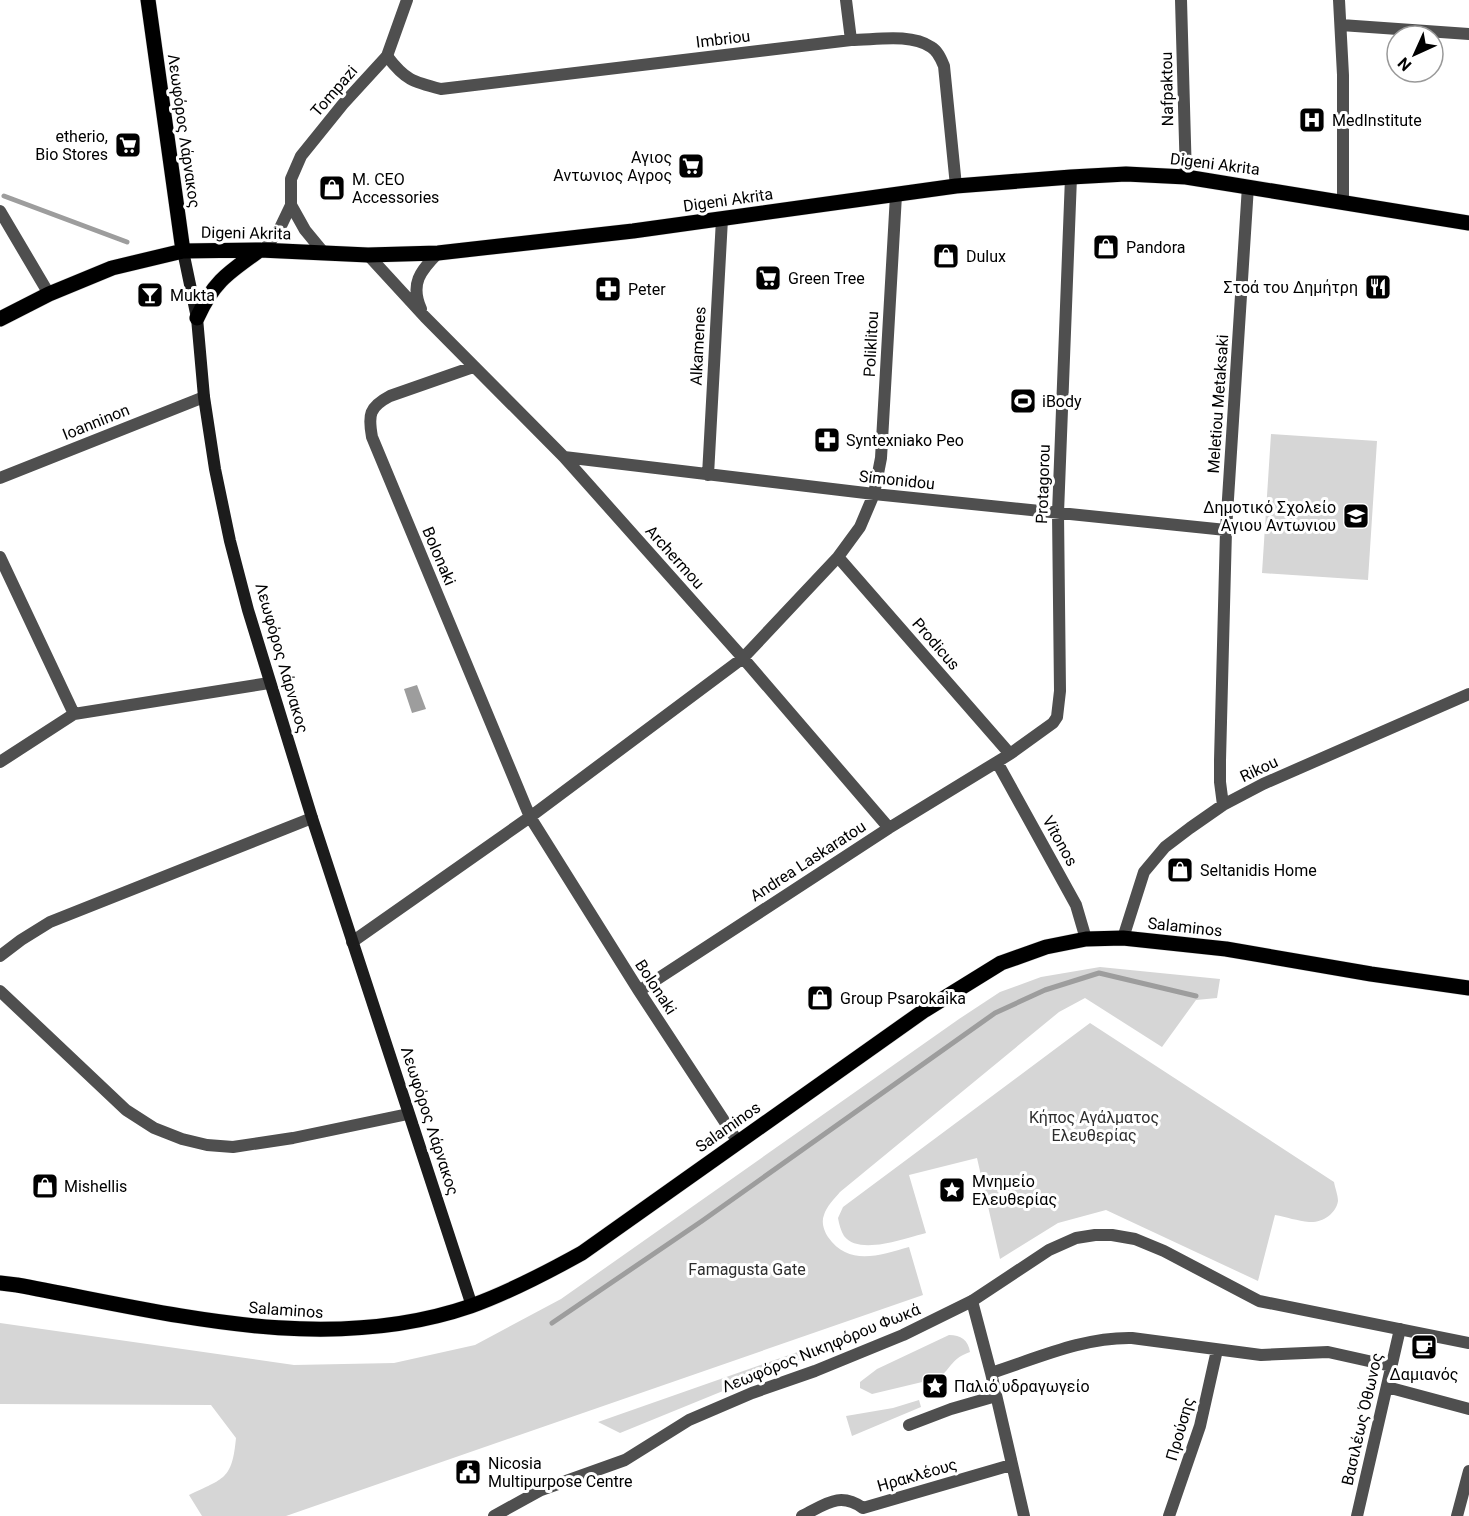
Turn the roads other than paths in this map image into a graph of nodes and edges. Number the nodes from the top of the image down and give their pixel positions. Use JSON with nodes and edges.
{"nodes":[{"id":1,"x":148,"y":0,"type":"edge"},
{"id":2,"x":407,"y":0,"type":"edge"},
{"id":3,"x":846,"y":0,"type":"edge"},
{"id":4,"x":1181,"y":0,"type":"edge"},
{"id":5,"x":1339,"y":0,"type":"edge"},
{"id":6,"x":1341,"y":26,"type":"junction"},
{"id":7,"x":1469,"y":34,"type":"edge"},
{"id":8,"x":851,"y":40,"type":"junction"},
{"id":9,"x":387,"y":56,"type":"junction"},
{"id":10,"x":1071,"y":177,"type":"junction"},
{"id":11,"x":1186,"y":177,"type":"junction"},
{"id":12,"x":956,"y":186,"type":"junction"},
{"id":13,"x":1248,"y":186,"type":"junction"},
{"id":14,"x":896,"y":195,"type":"junction"},
{"id":15,"x":1343,"y":203,"type":"junction"},
{"id":16,"x":291,"y":205,"type":"junction"},
{"id":17,"x":0,"y":211,"type":"edge"},
{"id":18,"x":722,"y":219,"type":"junction"},
{"id":19,"x":1469,"y":223,"type":"edge"},
{"id":20,"x":262,"y":250,"type":"junction"},
{"id":21,"x":183,"y":251,"type":"junction"},
{"id":22,"x":324,"y":253,"type":"junction"},
{"id":23,"x":438,"y":253,"type":"junction"},
{"id":24,"x":368,"y":255,"type":"junction"},
{"id":25,"x":49,"y":294,"type":"junction"},
{"id":26,"x":425,"y":317,"type":"junction"},
{"id":27,"x":197,"y":318,"type":"junction"},
{"id":28,"x":0,"y":319,"type":"edge"},
{"id":29,"x":474,"y":367,"type":"junction"},
{"id":30,"x":204,"y":397,"type":"junction"},
{"id":31,"x":564,"y":457,"type":"junction"},
{"id":32,"x":708,"y":475,"type":"junction"},
{"id":33,"x":0,"y":478,"type":"edge"},
{"id":34,"x":874,"y":494,"type":"junction"},
{"id":35,"x":1058,"y":513,"type":"junction"},
{"id":36,"x":1226,"y":530,"type":"junction"},
{"id":37,"x":838,"y":556,"type":"junction"},
{"id":38,"x":0,"y":557,"type":"edge"},
{"id":39,"x":743,"y":658,"type":"junction"},
{"id":40,"x":269,"y":683,"type":"junction"},
{"id":41,"x":1469,"y":694,"type":"edge"},
{"id":42,"x":74,"y":714,"type":"junction"},
{"id":43,"x":1010,"y":754,"type":"junction"},
{"id":44,"x":0,"y":762,"type":"edge"},
{"id":45,"x":997,"y":762,"type":"junction"},
{"id":46,"x":1223,"y":805,"type":"junction"},
{"id":47,"x":530,"y":817,"type":"junction"},
{"id":48,"x":312,"y":818,"type":"junction"},
{"id":49,"x":889,"y":828,"type":"junction"},
{"id":50,"x":1123,"y":938,"type":"junction"},
{"id":51,"x":1086,"y":939,"type":"junction"},
{"id":52,"x":352,"y":942,"type":"junction"},
{"id":53,"x":0,"y":956,"type":"edge"},
{"id":54,"x":1469,"y":988,"type":"edge"},
{"id":55,"x":0,"y":991,"type":"edge"},
{"id":56,"x":639,"y":991,"type":"junction"},
{"id":57,"x":408,"y":1114,"type":"junction"},
{"id":58,"x":738,"y":1142,"type":"junction"},
{"id":59,"x":0,"y":1283,"type":"edge"},
{"id":60,"x":972,"y":1301,"type":"junction"},
{"id":61,"x":472,"y":1306,"type":"junction"},
{"id":62,"x":1400,"y":1329,"type":"junction"},
{"id":63,"x":1469,"y":1343,"type":"edge"},
{"id":64,"x":1217,"y":1350,"type":"junction"},
{"id":65,"x":1391,"y":1366,"type":"junction"},
{"id":66,"x":992,"y":1373,"type":"junction"},
{"id":67,"x":1387,"y":1387,"type":"junction"},
{"id":68,"x":996,"y":1396,"type":"junction"},
{"id":69,"x":1469,"y":1410,"type":"edge"},
{"id":70,"x":909,"y":1425,"type":"dead end"},
{"id":71,"x":1011,"y":1465,"type":"junction"},
{"id":72,"x":1469,"y":1471,"type":"edge"},
{"id":73,"x":865,"y":1512,"type":"edge"},
{"id":74,"x":494,"y":1516,"type":"edge"},
{"id":75,"x":802,"y":1516,"type":"edge"},
{"id":76,"x":1024,"y":1516,"type":"edge"},
{"id":77,"x":1169,"y":1516,"type":"edge"},
{"id":78,"x":1357,"y":1516,"type":"edge"},
{"id":79,"x":1457,"y":1516,"type":"edge"}],
"edges":[{"from":1,"to":21,"type":"main road","name":"Λεωφόρος Λάρνακος"},
{"from":2,"to":9,"type":"street","name":"Tompazi"},
{"from":3,"to":8,"type":"street"},
{"from":4,"to":11,"type":"street","name":"Nafpaktou"},
{"from":5,"to":6,"type":"street"},
{"from":6,"to":7,"type":"street"},
{"from":6,"to":15,"type":"street"},
{"from":8,"to":9,"type":"street","name":"Imbriou"},
{"from":8,"to":12,"type":"street","name":"Imbriou"},
{"from":9,"to":16,"type":"street","name":"Tompazi"},
{"from":10,"to":11,"type":"main road","name":"Digeni Akrita"},
{"from":10,"to":12,"type":"main road","name":"Digeni Akrita"},
{"from":10,"to":35,"type":"street","name":"Protagorou"},
{"from":11,"to":13,"type":"main road","name":"Digeni Akrita"},
{"from":12,"to":14,"type":"main road","name":"Digeni Akrita"},
{"from":13,"to":15,"type":"main road","name":"Digeni Akrita"},
{"from":13,"to":36,"type":"street","name":"Meletiou Metaksaki"},
{"from":14,"to":18,"type":"main road","name":"Digeni Akrita"},
{"from":14,"to":34,"type":"street","name":"Poliklitou"},
{"from":15,"to":19,"type":"main road","name":"Digeni Akrita"},
{"from":16,"to":20,"type":"street","name":"Tompazi"},
{"from":16,"to":22,"type":"street"},
{"from":17,"to":25,"type":"street"},
{"from":18,"to":23,"type":"main road","name":"Digeni Akrita"},
{"from":18,"to":32,"type":"street","name":"Alkamenes"},
{"from":20,"to":21,"type":"main road","name":"Digeni Akrita"},
{"from":20,"to":22,"type":"main road","name":"Digeni Akrita"},
{"from":20,"to":27,"type":"main road"},
{"from":21,"to":25,"type":"main road","name":"Digeni Akrita"},
{"from":21,"to":27,"type":"main road","name":"Λεωφόρος Λάρνακος"},
{"from":22,"to":24,"type":"main road","name":"Digeni Akrita"},
{"from":23,"to":24,"type":"main road","name":"Digeni Akrita"},
{"from":23,"to":26,"type":"street","name":"Archermou"},
{"from":24,"to":26,"type":"street","name":"Archermou"},
{"from":25,"to":28,"type":"main road","name":"Digeni Akrita"},
{"from":26,"to":29,"type":"street","name":"Archermou"},
{"from":27,"to":30,"type":"main road","name":"Λεωφόρος Λάρνακος"},
{"from":29,"to":31,"type":"street","name":"Archermou"},
{"from":29,"to":47,"type":"street","name":"Bolonaki"},
{"from":30,"to":33,"type":"street","name":"Ioanninon"},
{"from":30,"to":40,"type":"main road","name":"Λεωφόρος Λάρνακος"},
{"from":31,"to":32,"type":"street","name":"Simonidou"},
{"from":31,"to":39,"type":"street","name":"Archermou"},
{"from":32,"to":34,"type":"street","name":"Simonidou"},
{"from":34,"to":35,"type":"street","name":"Simonidou"},
{"from":34,"to":37,"type":"street"},
{"from":35,"to":36,"type":"street","name":"Simonidou"},
{"from":35,"to":43,"type":"street","name":"Protagorou"},
{"from":36,"to":46,"type":"street","name":"Meletiou Metaksaki"},
{"from":37,"to":39,"type":"street"},
{"from":37,"to":43,"type":"street","name":"Prodicus"},
{"from":38,"to":42,"type":"street"},
{"from":39,"to":47,"type":"street"},
{"from":39,"to":49,"type":"street","name":"Archermou"},
{"from":40,"to":42,"type":"street"},
{"from":40,"to":48,"type":"main road","name":"Λεωφόρος Λάρνακος"},
{"from":41,"to":46,"type":"street","name":"Rikou"},
{"from":42,"to":44,"type":"street"},
{"from":43,"to":45,"type":"street","name":"Protagorou"},
{"from":45,"to":49,"type":"street","name":"Andrea Laskaratou"},
{"from":45,"to":51,"type":"street","name":"Vitonos"},
{"from":46,"to":50,"type":"street","name":"Rikou"},
{"from":47,"to":52,"type":"street"},
{"from":47,"to":56,"type":"street","name":"Bolonaki"},
{"from":48,"to":52,"type":"main road","name":"Λεωφόρος Λάρνακος"},
{"from":48,"to":53,"type":"street"},
{"from":49,"to":56,"type":"street","name":"Andrea Laskaratou"},
{"from":50,"to":51,"type":"main road","name":"Salaminos"},
{"from":50,"to":54,"type":"main road","name":"Salaminos"},
{"from":51,"to":58,"type":"main road","name":"Salaminos"},
{"from":52,"to":57,"type":"main road","name":"Λεωφόρος Λάρνακος"},
{"from":55,"to":57,"type":"street"},
{"from":56,"to":58,"type":"street","name":"Bolonaki"},
{"from":57,"to":61,"type":"main road","name":"Λεωφόρος Λάρνακος"},
{"from":58,"to":61,"type":"main road","name":"Salaminos"},
{"from":59,"to":61,"type":"main road","name":"Salaminos"},
{"from":60,"to":62,"type":"street","name":"Λεωφόρος Νικηφόρου Φωκά"},
{"from":60,"to":66,"type":"street"},
{"from":60,"to":74,"type":"street","name":"Λεωφόρος Νικηφόρου Φωκά"},
{"from":62,"to":63,"type":"street","name":"Λεωφόρος Νικηφόρου Φωκά"},
{"from":62,"to":65,"type":"street","name":"Βασιλέως Όθωνος"},
{"from":64,"to":65,"type":"street"},
{"from":64,"to":66,"type":"street"},
{"from":64,"to":77,"type":"street","name":"Προύσης"},
{"from":65,"to":67,"type":"street","name":"Βασιλέως Όθωνος"},
{"from":66,"to":68,"type":"street"},
{"from":67,"to":69,"type":"street"},
{"from":67,"to":78,"type":"street","name":"Βασιλέως Όθωνος"},
{"from":68,"to":70,"type":"street"},
{"from":68,"to":71,"type":"street"},
{"from":71,"to":73,"type":"street","name":"Ηρακλέους"},
{"from":71,"to":76,"type":"street"},
{"from":72,"to":79,"type":"street"},
{"from":73,"to":75,"type":"street","name":"Ηρακλέους"}]}
